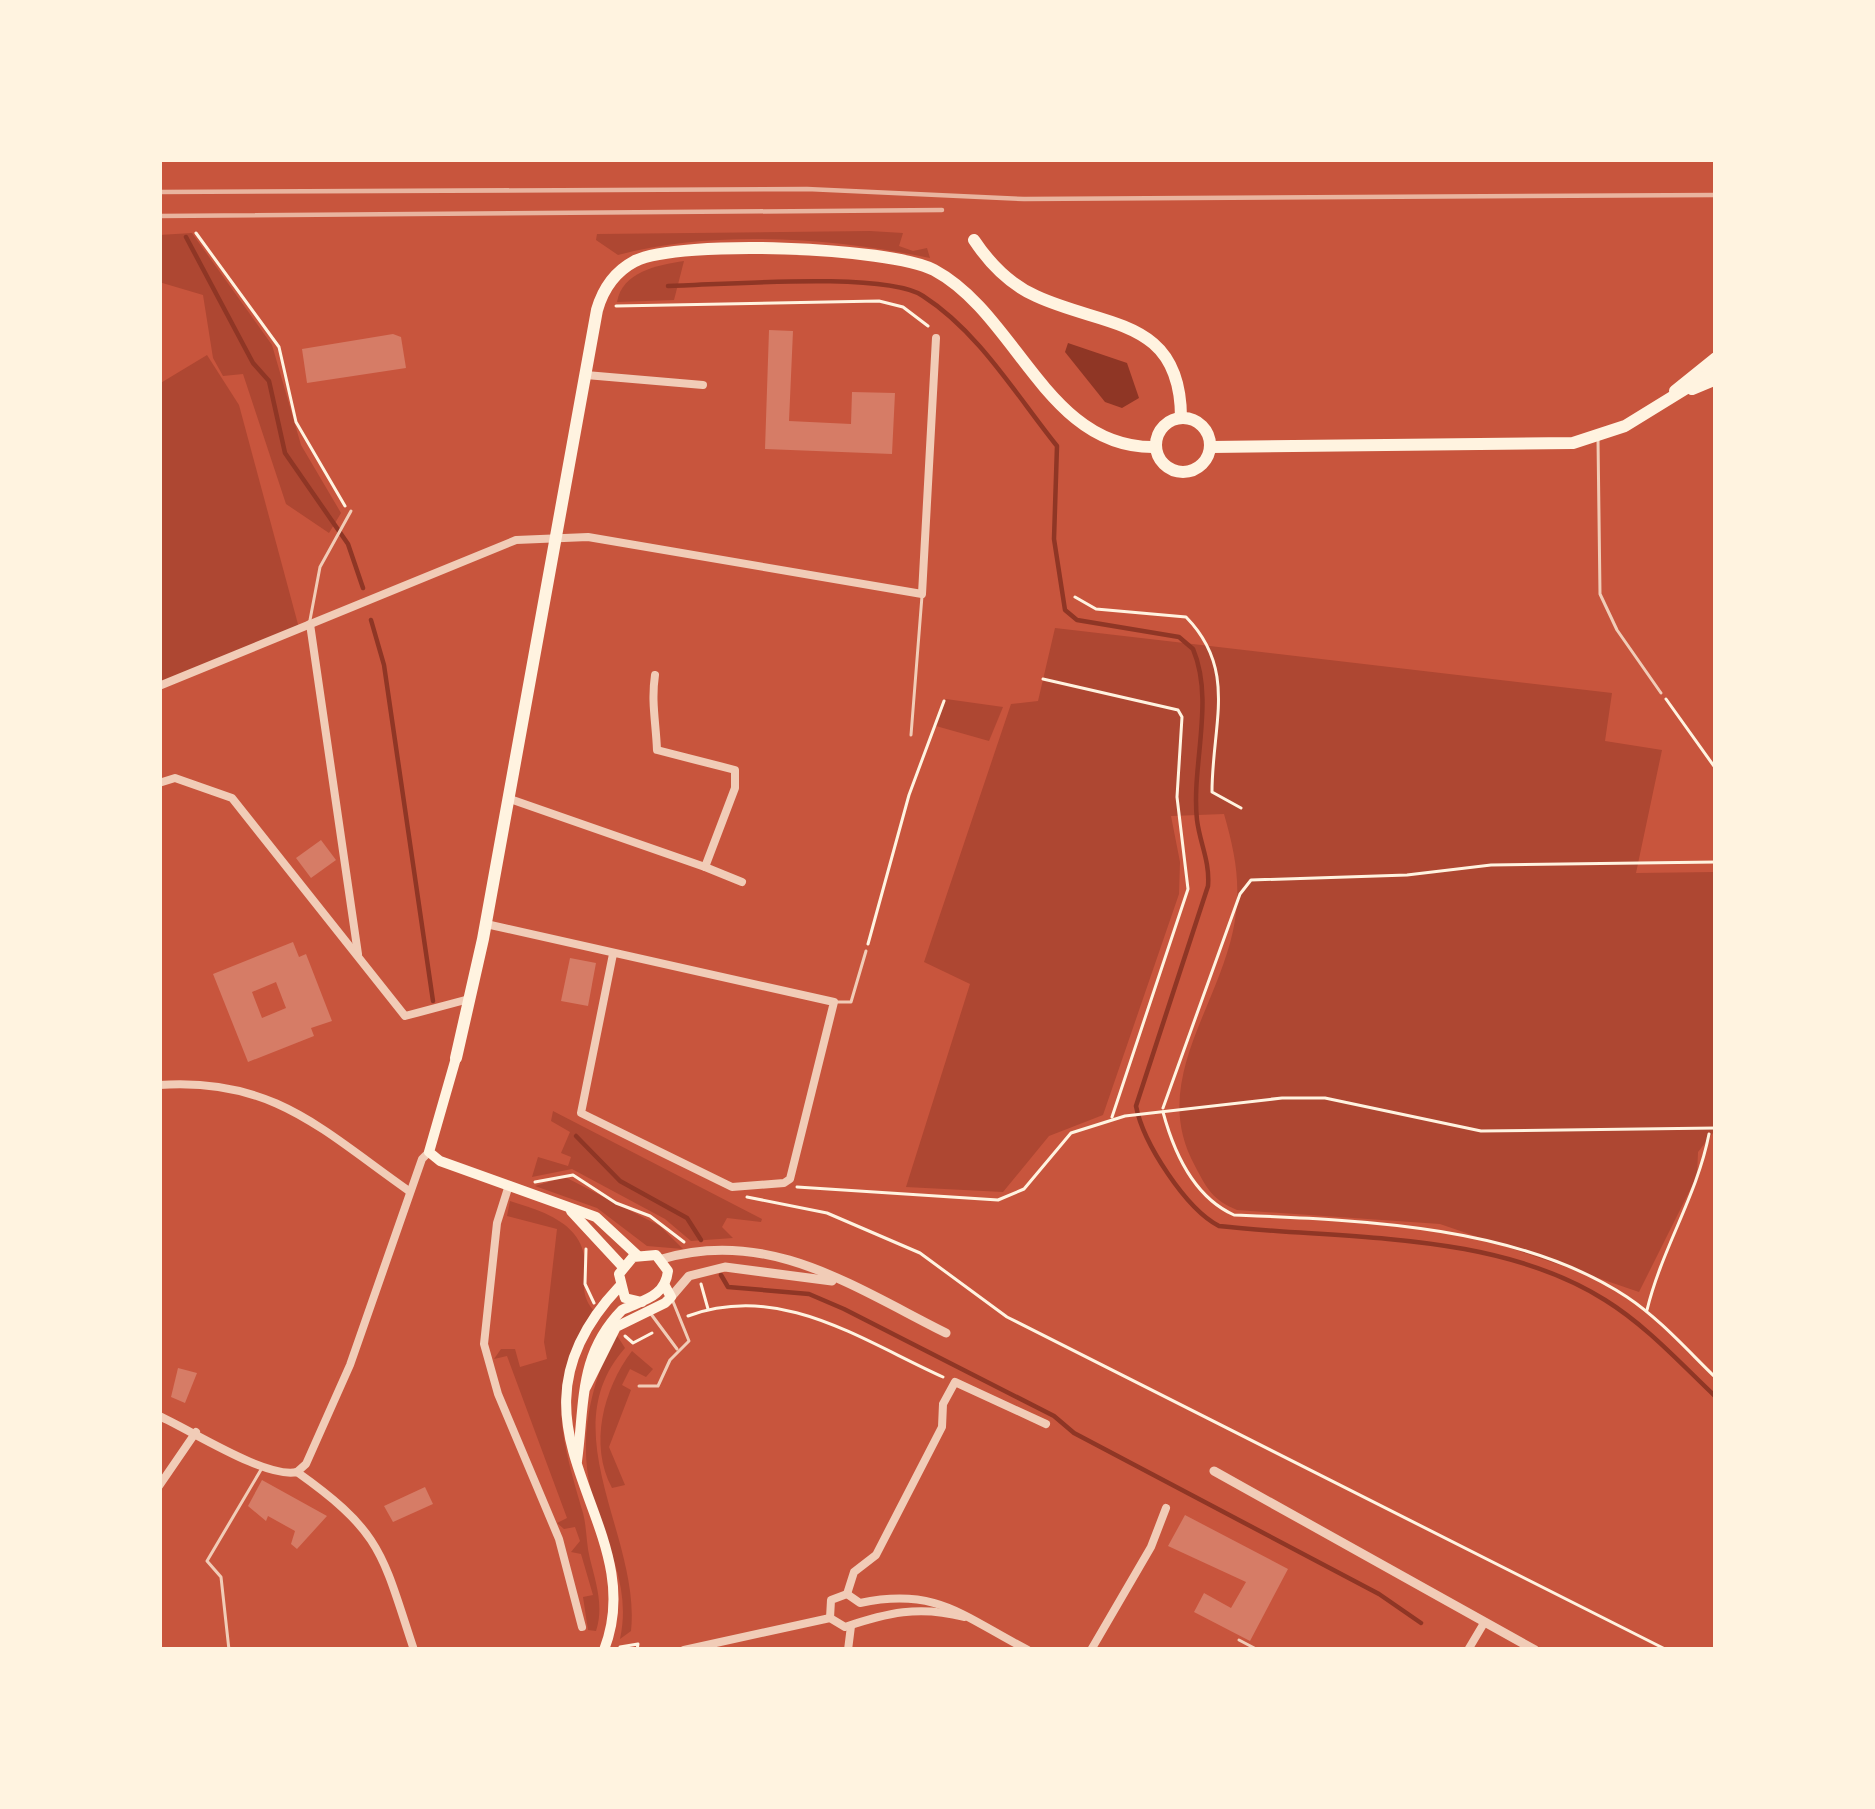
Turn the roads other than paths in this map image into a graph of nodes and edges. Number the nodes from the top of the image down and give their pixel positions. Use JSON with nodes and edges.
{"nodes":[{"id":1,"x":974,"y":240,"type":"dead end"},
{"id":2,"x":935,"y":338,"type":"road end"},
{"id":3,"x":1716,"y":358,"type":"edge"},
{"id":4,"x":1716,"y":374,"type":"edge"},
{"id":5,"x":586,"y":375,"type":"junction"},
{"id":6,"x":703,"y":386,"type":"dead end"},
{"id":7,"x":1692,"y":388,"type":"joint"},
{"id":8,"x":1652,"y":409,"type":"junction"},
{"id":9,"x":1181,"y":418,"type":"junction"},
{"id":10,"x":1598,"y":438,"type":"junction"},
{"id":11,"x":1156,"y":447,"type":"junction"},
{"id":12,"x":1211,"y":447,"type":"junction"},
{"id":13,"x":351,"y":511,"type":"road end"},
{"id":14,"x":555,"y":538,"type":"junction"},
{"id":15,"x":922,"y":594,"type":"junction"},
{"id":16,"x":310,"y":624,"type":"junction"},
{"id":17,"x":655,"y":675,"type":"dead end"},
{"id":18,"x":159,"y":686,"type":"edge"},
{"id":19,"x":1661,"y":693,"type":"road end"},
{"id":20,"x":911,"y":735,"type":"dead end"},
{"id":21,"x":160,"y":779,"type":"edge"},
{"id":22,"x":508,"y":798,"type":"junction"},
{"id":23,"x":705,"y":867,"type":"junction"},
{"id":24,"x":742,"y":882,"type":"dead end"},
{"id":25,"x":486,"y":924,"type":"junction"},
{"id":26,"x":866,"y":951,"type":"road end"},
{"id":27,"x":613,"y":954,"type":"junction"},
{"id":28,"x":358,"y":956,"type":"junction"},
{"id":29,"x":469,"y":999,"type":"junction"},
{"id":30,"x":834,"y":1002,"type":"junction"},
{"id":31,"x":456,"y":1058,"type":"joint"},
{"id":32,"x":159,"y":1085,"type":"edge"},
{"id":33,"x":430,"y":1152,"type":"junction"},
{"id":34,"x":509,"y":1185,"type":"junction"},
{"id":35,"x":410,"y":1191,"type":"junction"},
{"id":36,"x":564,"y":1206,"type":"junction"},
{"id":37,"x":637,"y":1255,"type":"junction"},
{"id":38,"x":662,"y":1259,"type":"junction"},
{"id":39,"x":622,"y":1266,"type":"junction"},
{"id":40,"x":838,"y":1281,"type":"junction"},
{"id":41,"x":619,"y":1287,"type":"junction"},
{"id":42,"x":668,"y":1291,"type":"junction"},
{"id":43,"x":646,"y":1307,"type":"junction"},
{"id":44,"x":946,"y":1334,"type":"dead end"},
{"id":45,"x":679,"y":1352,"type":"junction"},
{"id":46,"x":639,"y":1387,"type":"dead end"},
{"id":47,"x":583,"y":1396,"type":"junction"},
{"id":48,"x":159,"y":1416,"type":"edge"},
{"id":49,"x":1046,"y":1424,"type":"dead end"},
{"id":50,"x":196,"y":1432,"type":"junction"},
{"id":51,"x":577,"y":1463,"type":"junction"},
{"id":52,"x":263,"y":1466,"type":"junction"},
{"id":53,"x":1214,"y":1471,"type":"dead end"},
{"id":54,"x":297,"y":1472,"type":"junction"},
{"id":55,"x":159,"y":1486,"type":"edge"},
{"id":56,"x":1166,"y":1508,"type":"dead end"},
{"id":57,"x":848,"y":1594,"type":"junction"},
{"id":58,"x":860,"y":1603,"type":"junction"},
{"id":59,"x":964,"y":1616,"type":"junction"},
{"id":60,"x":830,"y":1618,"type":"junction"},
{"id":61,"x":854,"y":1623,"type":"junction"},
{"id":62,"x":1484,"y":1623,"type":"junction"},
{"id":63,"x":582,"y":1627,"type":"dead end"},
{"id":64,"x":1239,"y":1640,"type":"dead end"},
{"id":65,"x":606,"y":1646,"type":"edge"},
{"id":66,"x":229,"y":1650,"type":"edge"},
{"id":67,"x":414,"y":1650,"type":"edge"},
{"id":68,"x":683,"y":1650,"type":"edge"},
{"id":69,"x":848,"y":1650,"type":"edge"},
{"id":70,"x":1028,"y":1650,"type":"edge"},
{"id":71,"x":1091,"y":1650,"type":"edge"},
{"id":72,"x":1258,"y":1650,"type":"edge"},
{"id":73,"x":1468,"y":1650,"type":"edge"},
{"id":74,"x":1535,"y":1650,"type":"edge"}],
"edges":[{"from":1,"to":9,"type":"main road"},
{"from":2,"to":15,"type":"street"},
{"from":3,"to":8,"type":"main road"},
{"from":4,"to":7,"type":"highway"},
{"from":5,"to":6,"type":"street"},
{"from":5,"to":11,"type":"main road"},
{"from":5,"to":14,"type":"main road"},
{"from":7,"to":8,"type":"main road"},
{"from":8,"to":10,"type":"main road"},
{"from":9,"to":11,"type":"main road"},
{"from":9,"to":12,"type":"main road"},
{"from":10,"to":12,"type":"main road"},
{"from":10,"to":19,"type":"lane"},
{"from":11,"to":12,"type":"main road"},
{"from":13,"to":16,"type":"lane"},
{"from":14,"to":15,"type":"street"},
{"from":14,"to":16,"type":"street"},
{"from":14,"to":22,"type":"main road"},
{"from":15,"to":20,"type":"lane"},
{"from":16,"to":18,"type":"street"},
{"from":16,"to":28,"type":"street"},
{"from":17,"to":23,"type":"street"},
{"from":21,"to":28,"type":"street"},
{"from":22,"to":23,"type":"street"},
{"from":22,"to":25,"type":"main road"},
{"from":23,"to":24,"type":"street"},
{"from":25,"to":27,"type":"street"},
{"from":25,"to":29,"type":"main road"},
{"from":26,"to":30,"type":"lane"},
{"from":27,"to":30,"type":"street"},
{"from":27,"to":30,"type":"street"},
{"from":28,"to":29,"type":"street"},
{"from":29,"to":31,"type":"main road"},
{"from":31,"to":33,"type":"main road"},
{"from":32,"to":35,"type":"street"},
{"from":33,"to":34,"type":"main road"},
{"from":33,"to":35,"type":"street"},
{"from":34,"to":36,"type":"main road"},
{"from":34,"to":63,"type":"street"},
{"from":35,"to":54,"type":"street"},
{"from":36,"to":37,"type":"main road"},
{"from":36,"to":39,"type":"main road"},
{"from":37,"to":38,"type":"main road"},
{"from":37,"to":39,"type":"main road"},
{"from":38,"to":40,"type":"street"},
{"from":38,"to":42,"type":"main road"},
{"from":39,"to":41,"type":"main road"},
{"from":40,"to":42,"type":"street"},
{"from":40,"to":44,"type":"street"},
{"from":41,"to":43,"type":"main road"},
{"from":41,"to":51,"type":"main road"},
{"from":42,"to":43,"type":"main road"},
{"from":42,"to":45,"type":"lane"},
{"from":43,"to":45,"type":"lane"},
{"from":43,"to":47,"type":"main road"},
{"from":43,"to":47,"type":"main road"},
{"from":45,"to":46,"type":"lane"},
{"from":47,"to":51,"type":"main road"},
{"from":48,"to":50,"type":"street"},
{"from":49,"to":57,"type":"street"},
{"from":50,"to":52,"type":"street"},
{"from":50,"to":55,"type":"street"},
{"from":51,"to":65,"type":"main road"},
{"from":52,"to":54,"type":"street"},
{"from":52,"to":66,"type":"lane"},
{"from":53,"to":62,"type":"street"},
{"from":54,"to":67,"type":"street"},
{"from":56,"to":71,"type":"street"},
{"from":57,"to":58,"type":"street"},
{"from":57,"to":60,"type":"street"},
{"from":58,"to":59,"type":"street"},
{"from":58,"to":61,"type":"street"},
{"from":59,"to":61,"type":"street"},
{"from":59,"to":70,"type":"street"},
{"from":60,"to":61,"type":"street"},
{"from":60,"to":68,"type":"street"},
{"from":61,"to":69,"type":"street"},
{"from":62,"to":73,"type":"street"},
{"from":62,"to":74,"type":"street"},
{"from":64,"to":72,"type":"lane"}]}
